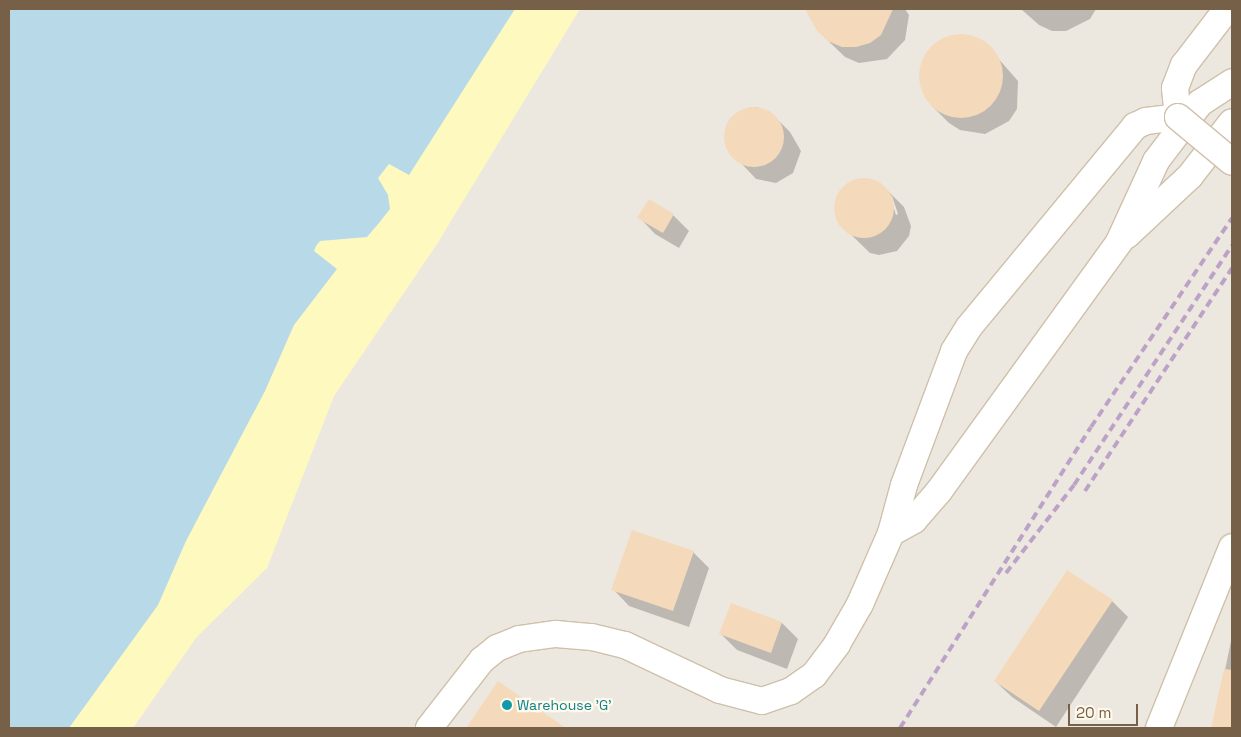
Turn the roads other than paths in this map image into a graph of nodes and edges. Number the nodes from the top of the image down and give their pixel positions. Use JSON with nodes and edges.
{"nodes":[{"id":1,"x":1227,"y":9,"type":"edge"},
{"id":2,"x":1232,"y":82,"type":"edge"},
{"id":3,"x":1178,"y":117,"type":"junction"},
{"id":4,"x":1232,"y":122,"type":"edge"},
{"id":5,"x":1232,"y":162,"type":"edge"},
{"id":6,"x":1119,"y":242,"type":"junction"},
{"id":7,"x":891,"y":534,"type":"junction"},
{"id":8,"x":1232,"y":547,"type":"edge"},
{"id":9,"x":429,"y":728,"type":"edge"},
{"id":10,"x":1159,"y":728,"type":"edge"}],
"edges":[{"from":1,"to":3,"type":"lane"},
{"from":2,"to":6,"type":"lane"},
{"from":3,"to":5,"type":"lane","bridge":true},
{"from":3,"to":7,"type":"lane"},
{"from":4,"to":6,"type":"lane"},
{"from":6,"to":7,"type":"lane"},
{"from":7,"to":9,"type":"lane"},
{"from":8,"to":10,"type":"lane"}]}
